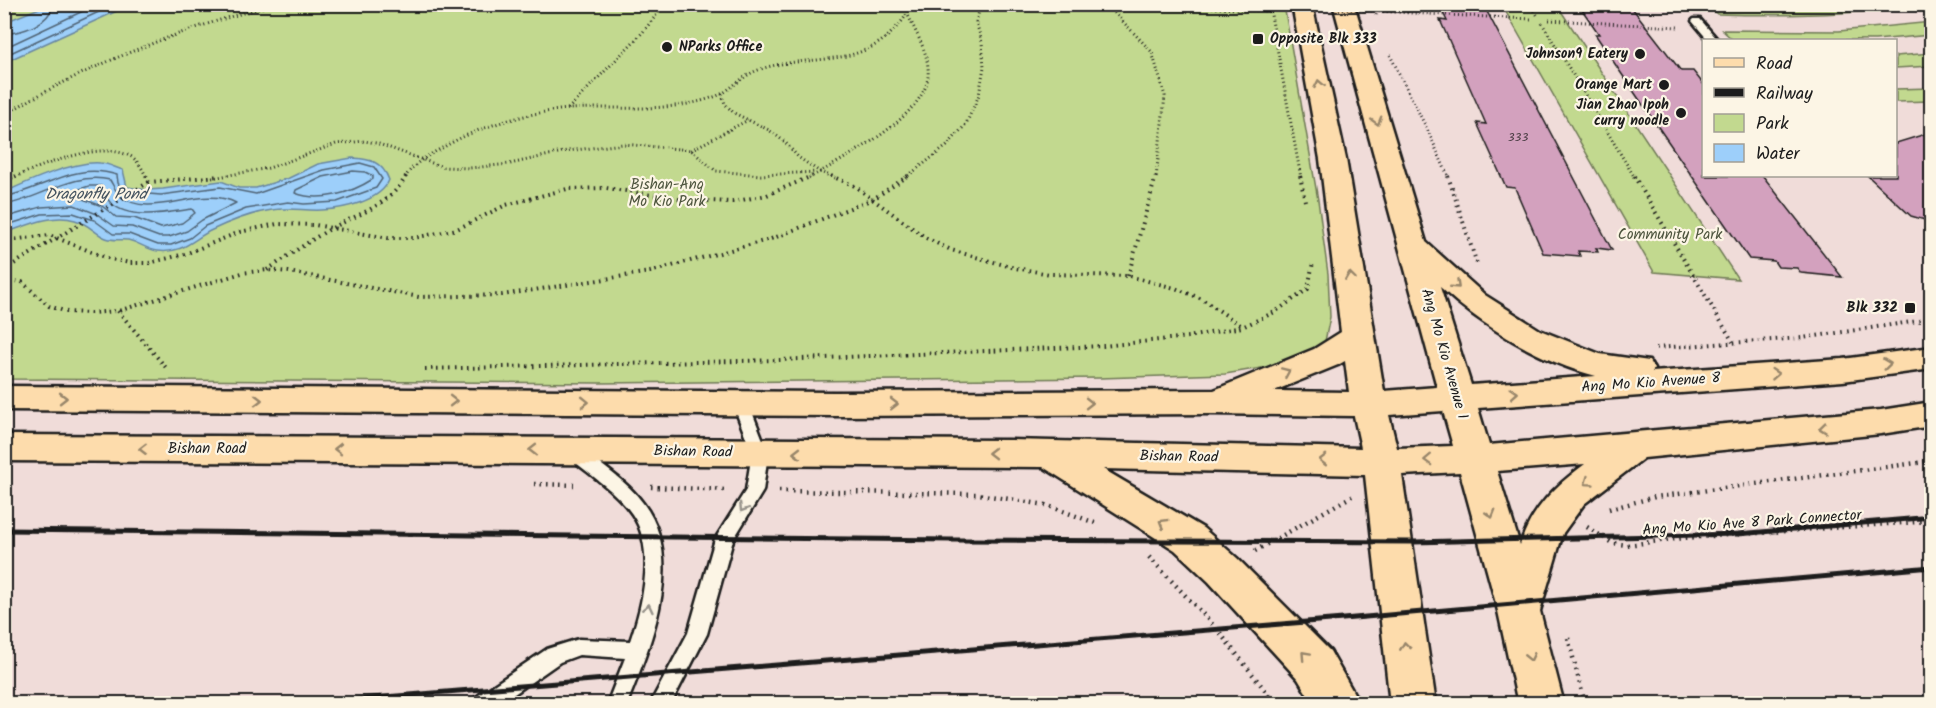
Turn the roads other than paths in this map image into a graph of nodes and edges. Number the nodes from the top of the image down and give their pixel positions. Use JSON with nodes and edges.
{"nodes":[{"id":1,"x":1302,"y":4,"type":"edge"},
{"id":2,"x":1343,"y":4,"type":"edge"},
{"id":3,"x":1926,"y":4,"type":"edge"},
{"id":4,"x":1932,"y":6,"type":"edge"},
{"id":5,"x":1700,"y":25,"type":"road end"},
{"id":6,"x":1712,"y":39,"type":"edge"},
{"id":7,"x":1413,"y":245,"type":"junction"},
{"id":8,"x":1358,"y":334,"type":"junction"},
{"id":9,"x":1932,"y":358,"type":"edge"},
{"id":10,"x":1717,"y":378,"type":"junction"},
{"id":11,"x":4,"y":398,"type":"edge"},
{"id":12,"x":1456,"y":398,"type":"junction"},
{"id":13,"x":1212,"y":402,"type":"junction"},
{"id":14,"x":741,"y":404,"type":"junction"},
{"id":15,"x":1371,"y":404,"type":"junction"},
{"id":16,"x":1932,"y":414,"type":"edge"},
{"id":17,"x":1635,"y":446,"type":"junction"},
{"id":18,"x":4,"y":448,"type":"edge"},
{"id":19,"x":571,"y":450,"type":"junction"},
{"id":20,"x":760,"y":453,"type":"junction"},
{"id":21,"x":1050,"y":454,"type":"junction"},
{"id":22,"x":1474,"y":458,"type":"junction"},
{"id":23,"x":1382,"y":462,"type":"junction"},
{"id":24,"x":1519,"y":611,"type":"junction"},
{"id":25,"x":638,"y":650,"type":"junction"},
{"id":26,"x":483,"y":704,"type":"edge"},
{"id":27,"x":616,"y":704,"type":"edge"},
{"id":28,"x":660,"y":704,"type":"edge"},
{"id":29,"x":1338,"y":704,"type":"edge"},
{"id":30,"x":1413,"y":704,"type":"edge"},
{"id":31,"x":1541,"y":704,"type":"edge"}],
"edges":[{"from":8,"to":1,"type":"main road","one_way":true},
{"from":2,"to":7,"type":"main road","name":"Ang Mo Kio Avenue 1","one_way":true},
{"from":3,"to":4,"type":"lane"},
{"from":5,"to":6,"type":"lane"},
{"from":7,"to":10,"type":"main road","one_way":true},
{"from":7,"to":12,"type":"main road","name":"Ang Mo Kio Avenue 1"},
{"from":13,"to":8,"type":"main road","one_way":true},
{"from":8,"to":15,"type":"main road"},
{"from":10,"to":9,"type":"main road","name":"Ang Mo Kio Avenue 8","one_way":true},
{"from":12,"to":10,"type":"main road","name":"Ang Mo Kio Avenue 8","one_way":true},
{"from":11,"to":14,"type":"main road","one_way":true},
{"from":12,"to":15,"type":"main road","name":"Ang Mo Kio Avenue 8"},
{"from":12,"to":22,"type":"main road","name":"Ang Mo Kio Avenue 1"},
{"from":14,"to":13,"type":"main road","one_way":true},
{"from":13,"to":15,"type":"main road"},
{"from":14,"to":20,"type":"lane"},
{"from":15,"to":23,"type":"main road"},
{"from":16,"to":17,"type":"main road","one_way":true},
{"from":17,"to":22,"type":"main road"},
{"from":17,"to":24,"type":"main road","one_way":true},
{"from":19,"to":18,"type":"main road","name":"Bishan Road","one_way":true},
{"from":19,"to":20,"type":"main road","name":"Bishan Road"},
{"from":25,"to":19,"type":"lane","one_way":true},
{"from":21,"to":20,"type":"main road","name":"Bishan Road","one_way":true},
{"from":20,"to":28,"type":"lane","one_way":true},
{"from":23,"to":21,"type":"main road","name":"Bishan Road","one_way":true},
{"from":29,"to":21,"type":"main road","one_way":true},
{"from":22,"to":23,"type":"main road","one_way":true},
{"from":22,"to":24,"type":"main road","name":"Ang Mo Kio Avenue 1","one_way":true},
{"from":30,"to":23,"type":"main road","one_way":true},
{"from":24,"to":31,"type":"main road","name":"Ang Mo Kio Avenue 1","one_way":true},
{"from":25,"to":26,"type":"lane"},
{"from":25,"to":27,"type":"lane"}]}
